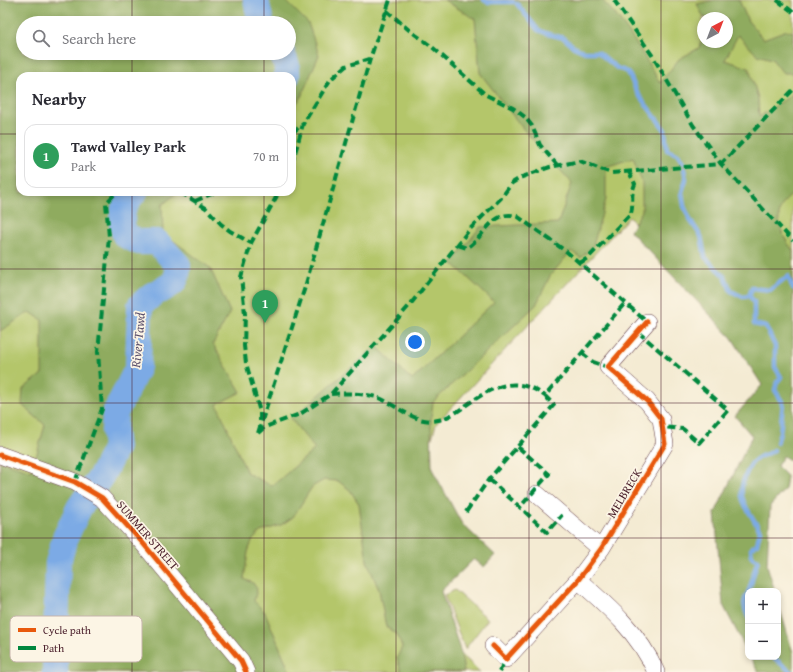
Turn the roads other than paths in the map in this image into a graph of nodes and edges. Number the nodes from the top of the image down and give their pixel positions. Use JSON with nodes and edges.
{"nodes":[{"id":1,"x":647,"y":322,"type":"dead end"},
{"id":2,"x":0,"y":454,"type":"edge"},
{"id":3,"x":538,"y":494,"type":"dead end"},
{"id":4,"x":602,"y":549,"type":"junction"},
{"id":5,"x":578,"y":580,"type":"junction"},
{"id":6,"x":493,"y":646,"type":"dead end"},
{"id":7,"x":246,"y":672,"type":"edge"},
{"id":8,"x":656,"y":672,"type":"edge"}],
"edges":[{"from":1,"to":4,"type":"street","name":"MELBRECK"},
{"from":2,"to":7,"type":"street","name":"SUMMER STREET"},
{"from":3,"to":4,"type":"street"},
{"from":4,"to":5,"type":"street","name":"MELBRECK"},
{"from":5,"to":6,"type":"street","name":"MELBRECK"},
{"from":5,"to":8,"type":"street"}]}
